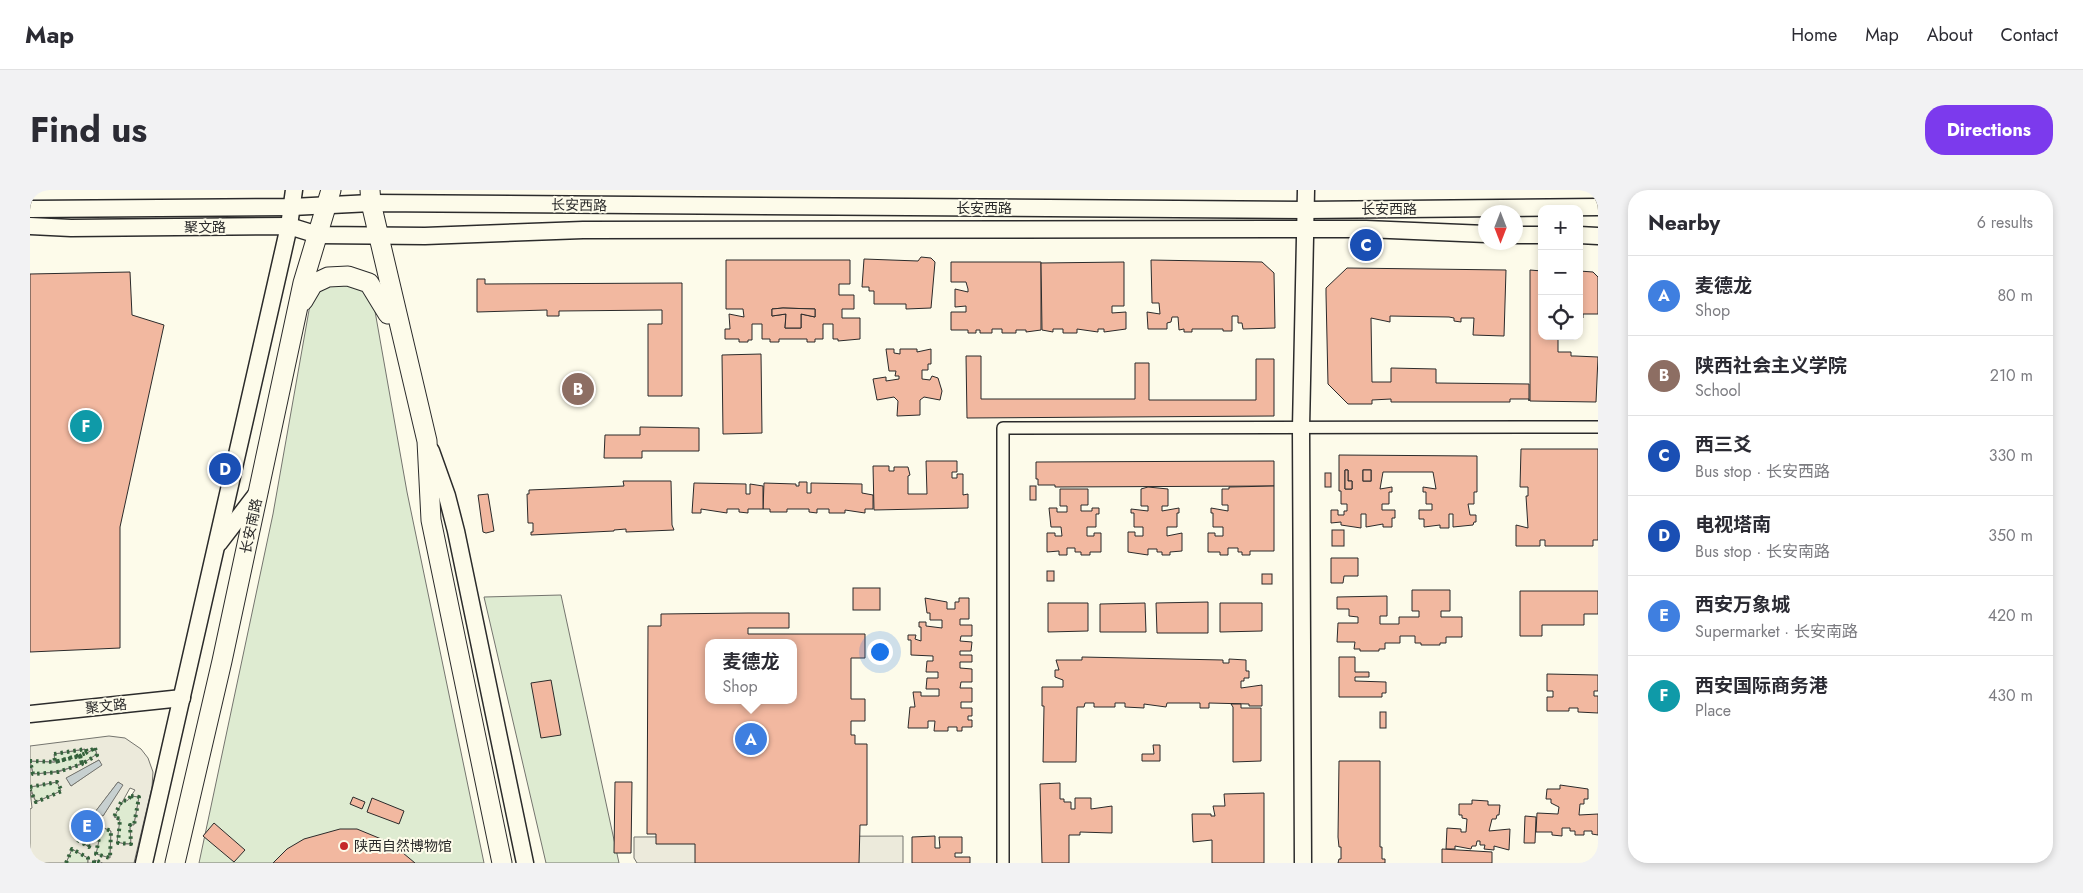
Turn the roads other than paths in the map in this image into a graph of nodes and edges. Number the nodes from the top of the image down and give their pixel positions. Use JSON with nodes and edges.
{"nodes":[{"id":1,"x":294,"y":190,"type":"edge"},
{"id":2,"x":1306,"y":190,"type":"edge"},
{"id":3,"x":373,"y":193,"type":"edge"},
{"id":4,"x":326,"y":195,"type":"edge"},
{"id":5,"x":292,"y":207,"type":"junction"},
{"id":6,"x":1598,"y":207,"type":"edge"},
{"id":7,"x":30,"y":209,"type":"edge"},
{"id":8,"x":1306,"y":210,"type":"junction"},
{"id":9,"x":30,"y":226,"type":"edge"},
{"id":10,"x":289,"y":226,"type":"junction"},
{"id":11,"x":1304,"y":229,"type":"junction"},
{"id":12,"x":1478,"y":234,"type":"edge"},
{"id":13,"x":318,"y":235,"type":"junction"},
{"id":14,"x":1523,"y":235,"type":"edge"},
{"id":15,"x":1538,"y":235,"type":"edge"},
{"id":16,"x":1583,"y":235,"type":"edge"},
{"id":17,"x":378,"y":236,"type":"junction"},
{"id":18,"x":1598,"y":236,"type":"edge"},
{"id":19,"x":295,"y":321,"type":"junction"},
{"id":20,"x":402,"y":342,"type":"junction"},
{"id":21,"x":1598,"y":427,"type":"edge"},
{"id":22,"x":1301,"y":428,"type":"junction"},
{"id":23,"x":427,"y":441,"type":"junction"},
{"id":24,"x":258,"y":492,"type":"junction"},
{"id":25,"x":216,"y":547,"type":"junction"},
{"id":26,"x":182,"y":698,"type":"junction"},
{"id":27,"x":30,"y":714,"type":"edge"},
{"id":28,"x":144,"y":863,"type":"edge"},
{"id":29,"x":175,"y":863,"type":"edge"},
{"id":30,"x":502,"y":863,"type":"edge"},
{"id":31,"x":525,"y":863,"type":"edge"},
{"id":32,"x":1003,"y":863,"type":"edge"},
{"id":33,"x":1303,"y":863,"type":"edge"}],
"edges":[{"from":1,"to":5,"type":"main road"},
{"from":2,"to":8,"type":"main road"},
{"from":3,"to":4,"type":"main road","name":"聚文路"},
{"from":3,"to":8,"type":"main road","name":"长安西路"},
{"from":3,"to":17,"type":"main road"},
{"from":4,"to":5,"type":"main road","name":"聚文路"},
{"from":4,"to":13,"type":"main road","name":"长安南路"},
{"from":5,"to":7,"type":"main road","name":"聚文路"},
{"from":5,"to":10,"type":"main road"},
{"from":6,"to":8,"type":"main road","name":"长安西路"},
{"from":8,"to":11,"type":"main road"},
{"from":9,"to":10,"type":"main road","name":"聚文路"},
{"from":10,"to":13,"type":"main road","name":"聚文路"},
{"from":10,"to":25,"type":"main road"},
{"from":11,"to":12,"type":"main road","name":"长安西路"},
{"from":11,"to":17,"type":"main road","name":"长安西路"},
{"from":11,"to":22,"type":"main road"},
{"from":13,"to":17,"type":"main road","name":"聚文路"},
{"from":13,"to":19,"type":"main road","name":"长安南路"},
{"from":14,"to":15,"type":"main road"},
{"from":16,"to":18,"type":"main road"},
{"from":17,"to":20,"type":"main road"},
{"from":19,"to":20,"type":"main road"},
{"from":19,"to":24,"type":"main road","name":"长安南路"},
{"from":20,"to":23,"type":"main road"},
{"from":21,"to":22,"type":"street"},
{"from":22,"to":32,"type":"street"},
{"from":22,"to":33,"type":"main road"},
{"from":23,"to":30,"type":"main road"},
{"from":23,"to":31,"type":"main road"},
{"from":24,"to":25,"type":"main road"},
{"from":24,"to":29,"type":"main road","name":"长安南路"},
{"from":25,"to":26,"type":"main road"},
{"from":26,"to":27,"type":"main road","name":"聚文路"},
{"from":26,"to":28,"type":"main road"}]}
